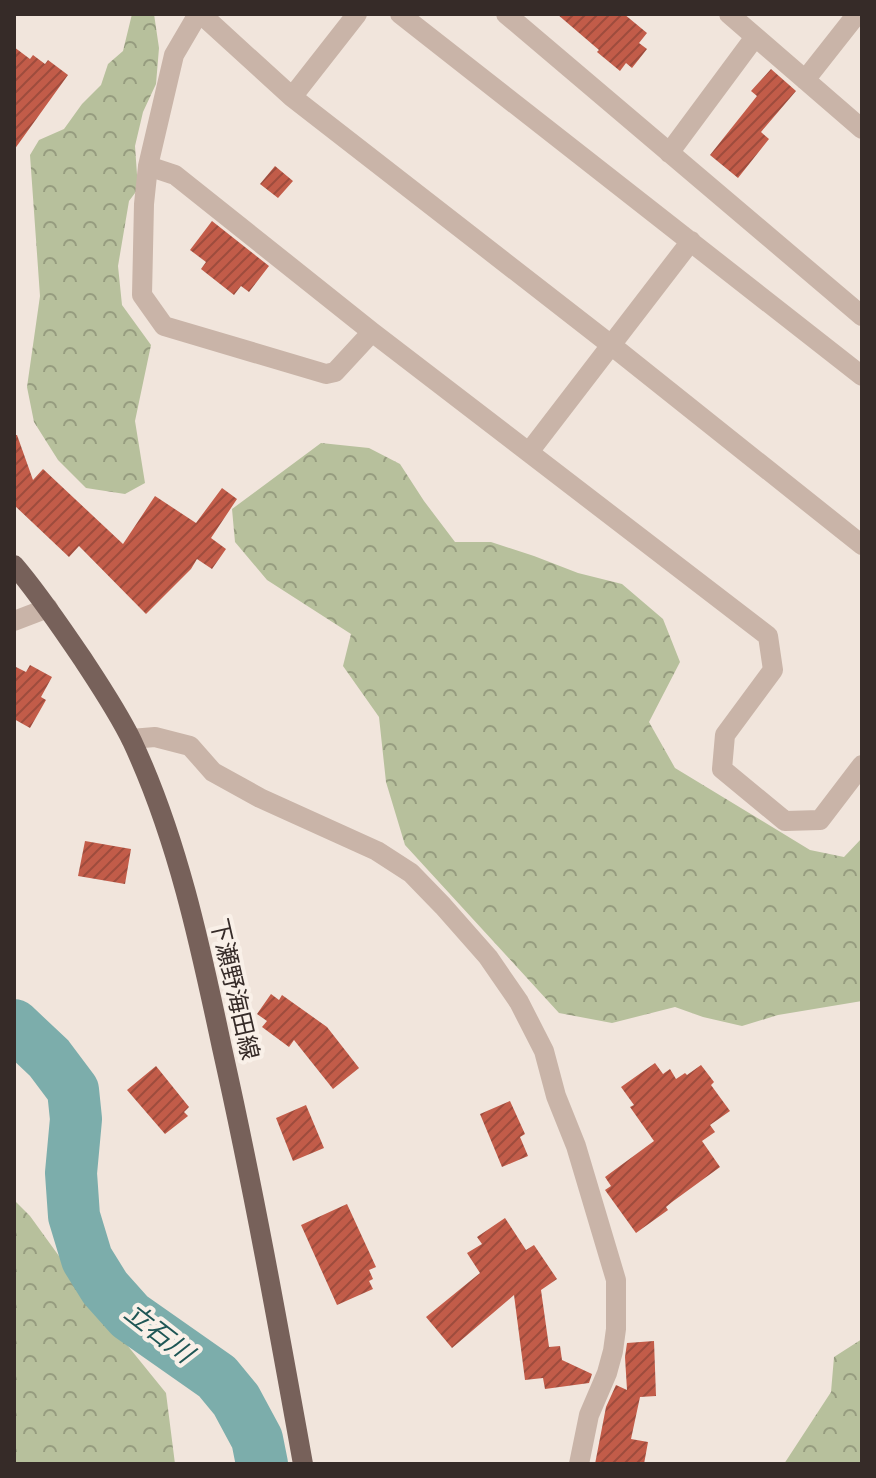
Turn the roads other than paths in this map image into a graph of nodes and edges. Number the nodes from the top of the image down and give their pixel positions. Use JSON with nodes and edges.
{"nodes":[{"id":1,"x":200,"y":14,"type":"edge"},
{"id":2,"x":357,"y":14,"type":"edge"},
{"id":3,"x":400,"y":14,"type":"edge"},
{"id":4,"x":506,"y":14,"type":"edge"},
{"id":5,"x":729,"y":14,"type":"edge"},
{"id":6,"x":857,"y":14,"type":"edge"},
{"id":7,"x":755,"y":37,"type":"junction"},
{"id":8,"x":805,"y":80,"type":"junction"},
{"id":9,"x":292,"y":97,"type":"junction"},
{"id":10,"x":862,"y":129,"type":"edge"},
{"id":11,"x":669,"y":153,"type":"junction"},
{"id":12,"x":148,"y":166,"type":"junction"},
{"id":13,"x":691,"y":241,"type":"junction"},
{"id":14,"x":862,"y":316,"type":"edge"},
{"id":15,"x":372,"y":332,"type":"junction"},
{"id":16,"x":611,"y":345,"type":"junction"},
{"id":17,"x":862,"y":376,"type":"edge"},
{"id":18,"x":529,"y":452,"type":"junction"},
{"id":19,"x":862,"y":545,"type":"edge"},
{"id":20,"x":14,"y":565,"type":"edge"},
{"id":21,"x":48,"y":608,"type":"junction"},
{"id":22,"x":14,"y":621,"type":"edge"},
{"id":23,"x":131,"y":739,"type":"junction"},
{"id":24,"x":862,"y":765,"type":"edge"},
{"id":25,"x":303,"y":1464,"type":"edge"},
{"id":26,"x":579,"y":1464,"type":"edge"}],
"edges":[{"from":1,"to":9,"type":"street"},
{"from":1,"to":12,"type":"street"},
{"from":2,"to":9,"type":"street"},
{"from":3,"to":13,"type":"street"},
{"from":4,"to":11,"type":"street"},
{"from":5,"to":7,"type":"street"},
{"from":6,"to":8,"type":"street"},
{"from":7,"to":8,"type":"street"},
{"from":7,"to":11,"type":"street"},
{"from":8,"to":10,"type":"street"},
{"from":9,"to":16,"type":"street"},
{"from":11,"to":14,"type":"street"},
{"from":12,"to":15,"type":"street"},
{"from":12,"to":15,"type":"street"},
{"from":13,"to":16,"type":"street"},
{"from":13,"to":17,"type":"street"},
{"from":15,"to":18,"type":"street"},
{"from":16,"to":18,"type":"street"},
{"from":16,"to":19,"type":"street"},
{"from":18,"to":24,"type":"street"},
{"from":20,"to":21,"type":"main road","name":"下瀬野海田線"},
{"from":21,"to":22,"type":"street"},
{"from":21,"to":23,"type":"main road","name":"下瀬野海田線"},
{"from":23,"to":25,"type":"main road","name":"下瀬野海田線"},
{"from":23,"to":26,"type":"street"}]}
